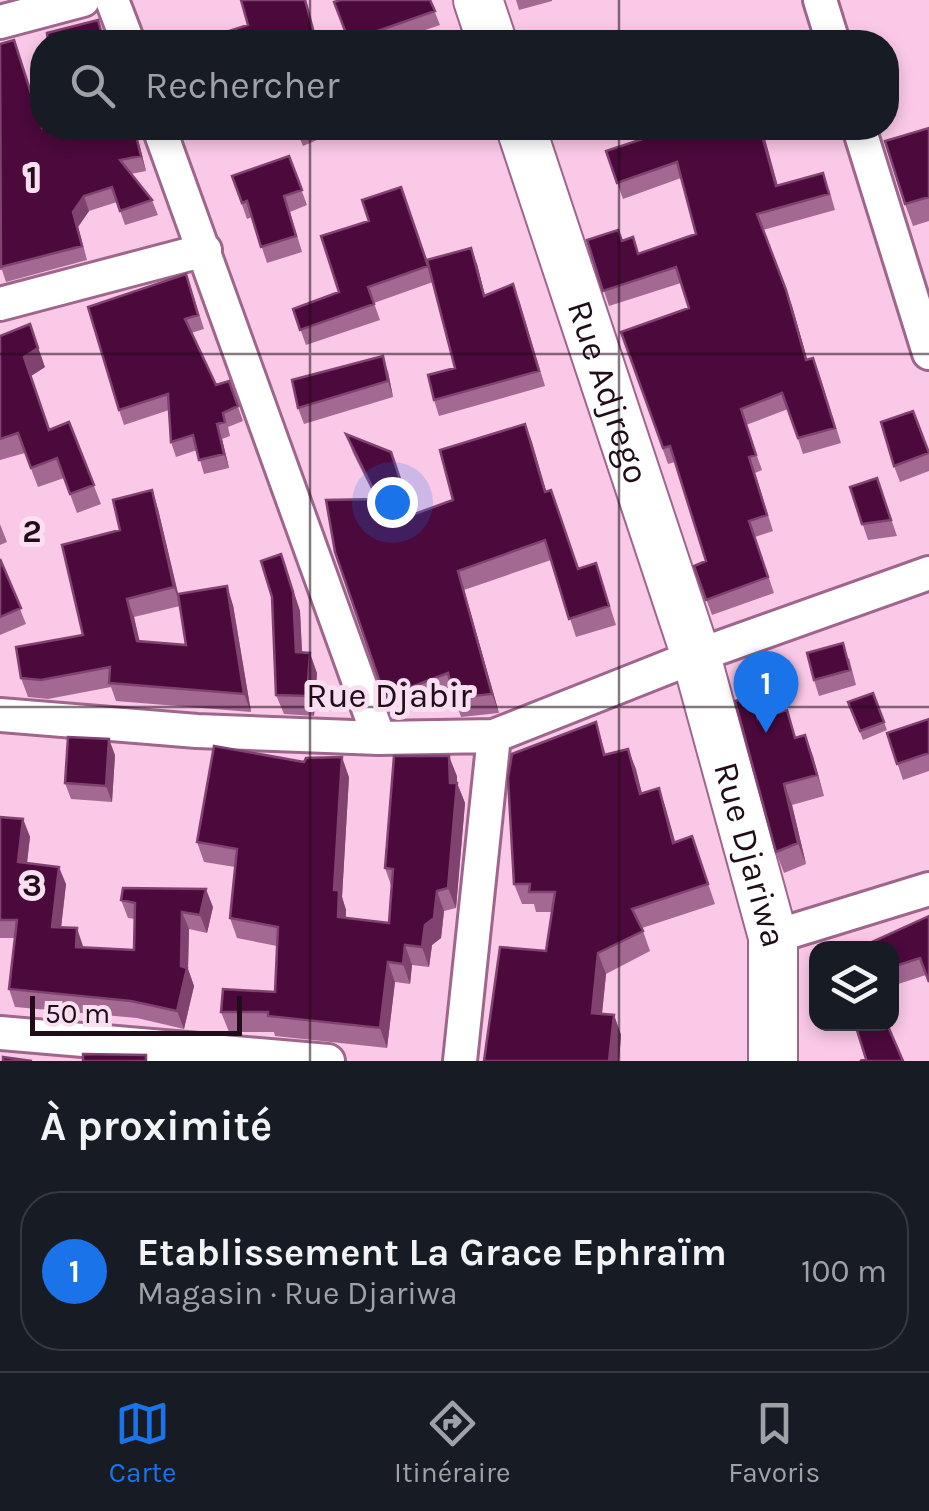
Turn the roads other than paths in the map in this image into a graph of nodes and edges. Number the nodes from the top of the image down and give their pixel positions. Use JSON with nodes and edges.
{"nodes":[{"id":1,"x":83,"y":0,"type":"edge"},
{"id":2,"x":112,"y":0,"type":"edge"},
{"id":3,"x":478,"y":0,"type":"edge"},
{"id":4,"x":820,"y":0,"type":"edge"},
{"id":5,"x":0,"y":22,"type":"edge"},
{"id":6,"x":123,"y":30,"type":"edge"},
{"id":7,"x":488,"y":30,"type":"edge"},
{"id":8,"x":829,"y":30,"type":"edge"},
{"id":9,"x":164,"y":140,"type":"edge"},
{"id":10,"x":524,"y":140,"type":"edge"},
{"id":11,"x":863,"y":140,"type":"edge"},
{"id":12,"x":205,"y":250,"type":"junction"},
{"id":13,"x":0,"y":304,"type":"edge"},
{"id":14,"x":929,"y":353,"type":"edge"},
{"id":15,"x":929,"y":573,"type":"edge"},
{"id":16,"x":696,"y":656,"type":"junction"},
{"id":17,"x":4,"y":709,"type":"edge"},
{"id":18,"x":494,"y":736,"type":"junction"},
{"id":19,"x":378,"y":738,"type":"junction"},
{"id":20,"x":929,"y":889,"type":"edge"},
{"id":21,"x":773,"y":937,"type":"junction"},
{"id":22,"x":0,"y":1033,"type":"edge"},
{"id":23,"x":328,"y":1061,"type":"edge"},
{"id":24,"x":460,"y":1061,"type":"edge"},
{"id":25,"x":773,"y":1061,"type":"edge"}],
"edges":[{"from":1,"to":5,"type":"street"},
{"from":2,"to":6,"type":"street"},
{"from":3,"to":7,"type":"street"},
{"from":4,"to":8,"type":"street"},
{"from":9,"to":12,"type":"street"},
{"from":10,"to":16,"type":"street","name":"Rue Adjrego"},
{"from":11,"to":14,"type":"street"},
{"from":12,"to":13,"type":"street"},
{"from":12,"to":19,"type":"street"},
{"from":15,"to":16,"type":"street","name":"Rue Djabir"},
{"from":16,"to":18,"type":"street","name":"Rue Djabir"},
{"from":16,"to":21,"type":"street","name":"Rue Djariwa"},
{"from":17,"to":19,"type":"street","name":"Rue Djabir"},
{"from":18,"to":19,"type":"street","name":"Rue Djabir"},
{"from":18,"to":24,"type":"street"},
{"from":20,"to":21,"type":"street"},
{"from":21,"to":25,"type":"street","name":"Rue Djariwa"},
{"from":22,"to":23,"type":"street"}]}
